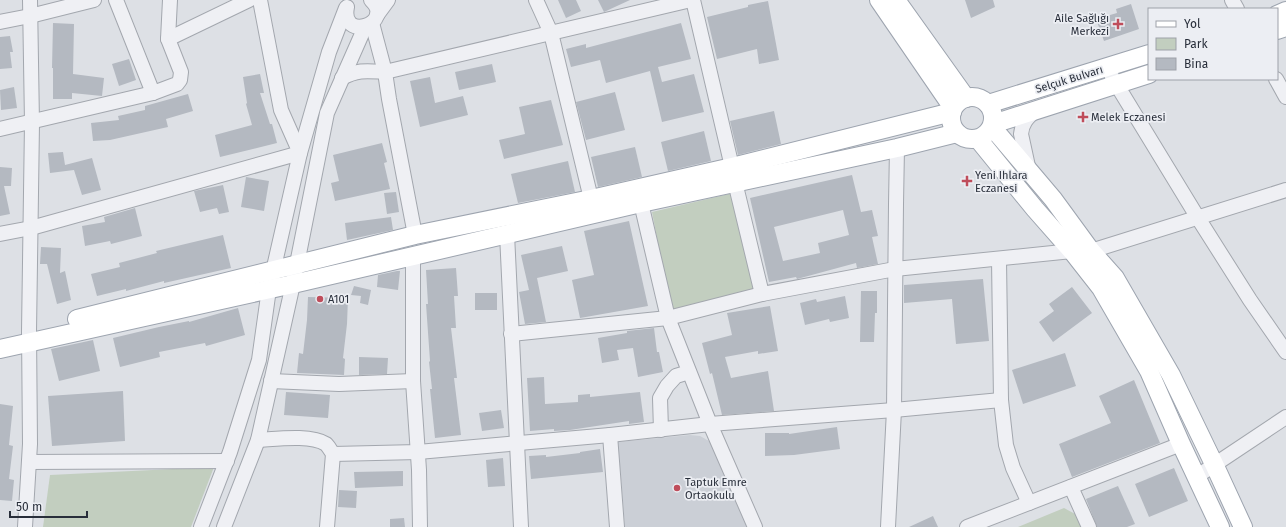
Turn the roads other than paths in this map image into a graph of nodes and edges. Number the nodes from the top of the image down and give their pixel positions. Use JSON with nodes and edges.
{"nodes":[{"id":1,"x":30,"y":0,"type":"edge"},
{"id":2,"x":94,"y":0,"type":"edge"},
{"id":3,"x":116,"y":0,"type":"edge"},
{"id":4,"x":170,"y":0,"type":"edge"},
{"id":5,"x":249,"y":0,"type":"edge"},
{"id":6,"x":260,"y":0,"type":"edge"},
{"id":7,"x":371,"y":0,"type":"edge"},
{"id":8,"x":388,"y":0,"type":"edge"},
{"id":9,"x":536,"y":0,"type":"edge"},
{"id":10,"x":692,"y":0,"type":"edge"},
{"id":11,"x":879,"y":0,"type":"edge"},
{"id":12,"x":896,"y":0,"type":"edge"},
{"id":13,"x":348,"y":4,"type":"edge"},
{"id":14,"x":30,"y":16,"type":"junction"},
{"id":15,"x":0,"y":22,"type":"edge"},
{"id":16,"x":371,"y":22,"type":"junction"},
{"id":17,"x":551,"y":33,"type":"junction"},
{"id":18,"x":168,"y":40,"type":"junction"},
{"id":19,"x":1148,"y":54,"type":"edge"},
{"id":20,"x":1106,"y":68,"type":"junction"},
{"id":21,"x":385,"y":72,"type":"junction"},
{"id":22,"x":1148,"y":74,"type":"edge"},
{"id":23,"x":342,"y":78,"type":"junction"},
{"id":24,"x":1277,"y":80,"type":"edge"},
{"id":25,"x":1117,"y":86,"type":"junction"},
{"id":26,"x":153,"y":93,"type":"junction"},
{"id":27,"x":1286,"y":97,"type":"edge"},
{"id":28,"x":988,"y":104,"type":"junction"},
{"id":29,"x":957,"y":106,"type":"junction"},
{"id":30,"x":1035,"y":111,"type":"junction"},
{"id":31,"x":32,"y":123,"type":"junction"},
{"id":32,"x":992,"y":126,"type":"junction"},
{"id":33,"x":0,"y":130,"type":"edge"},
{"id":34,"x":957,"y":133,"type":"junction"},
{"id":35,"x":978,"y":139,"type":"junction"},
{"id":36,"x":897,"y":148,"type":"junction"},
{"id":37,"x":300,"y":153,"type":"junction"},
{"id":38,"x":1029,"y":171,"type":"junction"},
{"id":39,"x":733,"y":174,"type":"junction"},
{"id":40,"x":1286,"y":190,"type":"edge"},
{"id":41,"x":641,"y":203,"type":"junction"},
{"id":42,"x":592,"y":207,"type":"junction"},
{"id":43,"x":1198,"y":218,"type":"junction"},
{"id":44,"x":30,"y":228,"type":"junction"},
{"id":45,"x":0,"y":234,"type":"edge"},
{"id":46,"x":507,"y":234,"type":"junction"},
{"id":47,"x":415,"y":235,"type":"junction"},
{"id":48,"x":1072,"y":251,"type":"junction"},
{"id":49,"x":1091,"y":251,"type":"junction"},
{"id":50,"x":412,"y":256,"type":"junction"},
{"id":51,"x":999,"y":260,"type":"junction"},
{"id":52,"x":296,"y":264,"type":"junction"},
{"id":53,"x":895,"y":269,"type":"junction"},
{"id":54,"x":272,"y":270,"type":"junction"},
{"id":55,"x":293,"y":284,"type":"junction"},
{"id":56,"x":269,"y":289,"type":"junction"},
{"id":57,"x":762,"y":294,"type":"junction"},
{"id":58,"x":668,"y":318,"type":"junction"},
{"id":59,"x":511,"y":334,"type":"junction"},
{"id":60,"x":0,"y":337,"type":"edge"},
{"id":61,"x":29,"y":337,"type":"junction"},
{"id":62,"x":0,"y":349,"type":"edge"},
{"id":63,"x":1286,"y":352,"type":"edge"},
{"id":64,"x":689,"y":372,"type":"junction"},
{"id":65,"x":271,"y":381,"type":"junction"},
{"id":66,"x":413,"y":381,"type":"junction"},
{"id":67,"x":1001,"y":400,"type":"junction"},
{"id":68,"x":894,"y":410,"type":"junction"},
{"id":69,"x":1286,"y":418,"type":"edge"},
{"id":70,"x":710,"y":424,"type":"junction"},
{"id":71,"x":661,"y":430,"type":"junction"},
{"id":72,"x":610,"y":435,"type":"junction"},
{"id":73,"x":258,"y":440,"type":"junction"},
{"id":74,"x":518,"y":443,"type":"junction"},
{"id":75,"x":1181,"y":444,"type":"junction"},
{"id":76,"x":418,"y":452,"type":"junction"},
{"id":77,"x":333,"y":454,"type":"junction"},
{"id":78,"x":227,"y":460,"type":"junction"},
{"id":79,"x":29,"y":462,"type":"junction"},
{"id":80,"x":1214,"y":464,"type":"junction"},
{"id":81,"x":1196,"y":477,"type":"junction"},
{"id":82,"x":1071,"y":487,"type":"junction"},
{"id":83,"x":1029,"y":503,"type":"junction"},
{"id":84,"x":999,"y":521,"type":"edge"},
{"id":85,"x":25,"y":527,"type":"edge"},
{"id":86,"x":201,"y":527,"type":"edge"},
{"id":87,"x":224,"y":527,"type":"edge"},
{"id":88,"x":328,"y":527,"type":"edge"},
{"id":89,"x":420,"y":527,"type":"edge"},
{"id":90,"x":521,"y":527,"type":"edge"},
{"id":91,"x":617,"y":527,"type":"edge"},
{"id":92,"x":755,"y":527,"type":"edge"},
{"id":93,"x":888,"y":527,"type":"edge"},
{"id":94,"x":967,"y":527,"type":"edge"},
{"id":95,"x":1089,"y":527,"type":"edge"},
{"id":96,"x":1220,"y":527,"type":"edge"},
{"id":97,"x":1243,"y":527,"type":"edge"}],
"edges":[{"from":1,"to":14,"type":"street"},
{"from":2,"to":14,"type":"street"},
{"from":3,"to":26,"type":"street"},
{"from":4,"to":18,"type":"street"},
{"from":5,"to":18,"type":"street"},
{"from":6,"to":37,"type":"street"},
{"from":7,"to":16,"type":"street"},
{"from":8,"to":16,"type":"street"},
{"from":9,"to":17,"type":"street"},
{"from":10,"to":17,"type":"street"},
{"from":10,"to":39,"type":"street"},
{"from":11,"to":29,"type":"main road"},
{"from":12,"to":29,"type":"main road"},
{"from":13,"to":16,"type":"street"},
{"from":13,"to":37,"type":"street"},
{"from":14,"to":15,"type":"street"},
{"from":14,"to":31,"type":"street"},
{"from":16,"to":21,"type":"street"},
{"from":16,"to":23,"type":"street"},
{"from":17,"to":21,"type":"street"},
{"from":17,"to":42,"type":"street"},
{"from":18,"to":26,"type":"street"},
{"from":19,"to":20,"type":"main road","name":"Selçuk Bulvarı"},
{"from":20,"to":25,"type":"street"},
{"from":20,"to":28,"type":"main road","name":"Selçuk Bulvarı"},
{"from":21,"to":23,"type":"street"},
{"from":21,"to":47,"type":"street"},
{"from":22,"to":25,"type":"main road","name":"Selçuk Bulvarı"},
{"from":23,"to":52,"type":"street"},
{"from":24,"to":27,"type":"street"},
{"from":25,"to":30,"type":"main road","name":"Selçuk Bulvarı"},
{"from":25,"to":43,"type":"street"},
{"from":26,"to":31,"type":"street"},
{"from":28,"to":29,"type":"main road"},
{"from":28,"to":32,"type":"main road"},
{"from":29,"to":34,"type":"main road"},
{"from":29,"to":39,"type":"main road"},
{"from":30,"to":32,"type":"main road","name":"Selçuk Bulvarı"},
{"from":30,"to":38,"type":"street"},
{"from":31,"to":33,"type":"street"},
{"from":31,"to":44,"type":"street"},
{"from":32,"to":35,"type":"main road"},
{"from":32,"to":38,"type":"main road"},
{"from":34,"to":35,"type":"main road"},
{"from":34,"to":36,"type":"main road"},
{"from":35,"to":48,"type":"main road"},
{"from":36,"to":39,"type":"main road"},
{"from":36,"to":53,"type":"street"},
{"from":37,"to":44,"type":"street"},
{"from":37,"to":54,"type":"street"},
{"from":38,"to":49,"type":"main road"},
{"from":39,"to":41,"type":"main road"},
{"from":39,"to":42,"type":"main road"},
{"from":39,"to":57,"type":"street"},
{"from":40,"to":43,"type":"street"},
{"from":41,"to":42,"type":"main road"},
{"from":41,"to":58,"type":"street"},
{"from":42,"to":46,"type":"main road"},
{"from":42,"to":47,"type":"main road"},
{"from":43,"to":49,"type":"street"},
{"from":43,"to":63,"type":"street"},
{"from":44,"to":45,"type":"street"},
{"from":44,"to":61,"type":"street"},
{"from":46,"to":50,"type":"main road"},
{"from":46,"to":59,"type":"street"},
{"from":47,"to":52,"type":"main road"},
{"from":48,"to":51,"type":"street"},
{"from":48,"to":75,"type":"main road"},
{"from":49,"to":80,"type":"main road"},
{"from":50,"to":55,"type":"main road"},
{"from":50,"to":66,"type":"street"},
{"from":51,"to":53,"type":"street"},
{"from":51,"to":67,"type":"street"},
{"from":52,"to":54,"type":"main road"},
{"from":52,"to":55,"type":"street"},
{"from":53,"to":57,"type":"street"},
{"from":53,"to":68,"type":"street"},
{"from":54,"to":56,"type":"street"},
{"from":54,"to":61,"type":"main road"},
{"from":55,"to":56,"type":"main road"},
{"from":55,"to":65,"type":"street"},
{"from":56,"to":61,"type":"main road"},
{"from":56,"to":78,"type":"street"},
{"from":57,"to":58,"type":"street"},
{"from":58,"to":59,"type":"street"},
{"from":58,"to":64,"type":"street"},
{"from":59,"to":74,"type":"street"},
{"from":60,"to":61,"type":"main road"},
{"from":61,"to":62,"type":"main road"},
{"from":61,"to":79,"type":"street"},
{"from":64,"to":70,"type":"street"},
{"from":64,"to":71,"type":"street"},
{"from":65,"to":66,"type":"street"},
{"from":65,"to":73,"type":"street"},
{"from":66,"to":76,"type":"street"},
{"from":67,"to":68,"type":"street"},
{"from":67,"to":83,"type":"street"},
{"from":68,"to":70,"type":"street"},
{"from":68,"to":93,"type":"street"},
{"from":69,"to":80,"type":"street"},
{"from":70,"to":71,"type":"street"},
{"from":70,"to":92,"type":"street"},
{"from":71,"to":72,"type":"street"},
{"from":72,"to":74,"type":"street"},
{"from":72,"to":91,"type":"street"},
{"from":73,"to":77,"type":"street"},
{"from":73,"to":87,"type":"street"},
{"from":74,"to":76,"type":"street"},
{"from":74,"to":90,"type":"street"},
{"from":75,"to":81,"type":"main road"},
{"from":75,"to":82,"type":"street"},
{"from":76,"to":77,"type":"street"},
{"from":76,"to":89,"type":"street"},
{"from":77,"to":88,"type":"street"},
{"from":78,"to":79,"type":"street"},
{"from":78,"to":86,"type":"street"},
{"from":79,"to":85,"type":"street"},
{"from":80,"to":81,"type":"street"},
{"from":80,"to":97,"type":"main road"},
{"from":81,"to":96,"type":"main road"},
{"from":82,"to":83,"type":"street"},
{"from":82,"to":95,"type":"street"},
{"from":83,"to":84,"type":"street"},
{"from":84,"to":94,"type":"street"}]}
